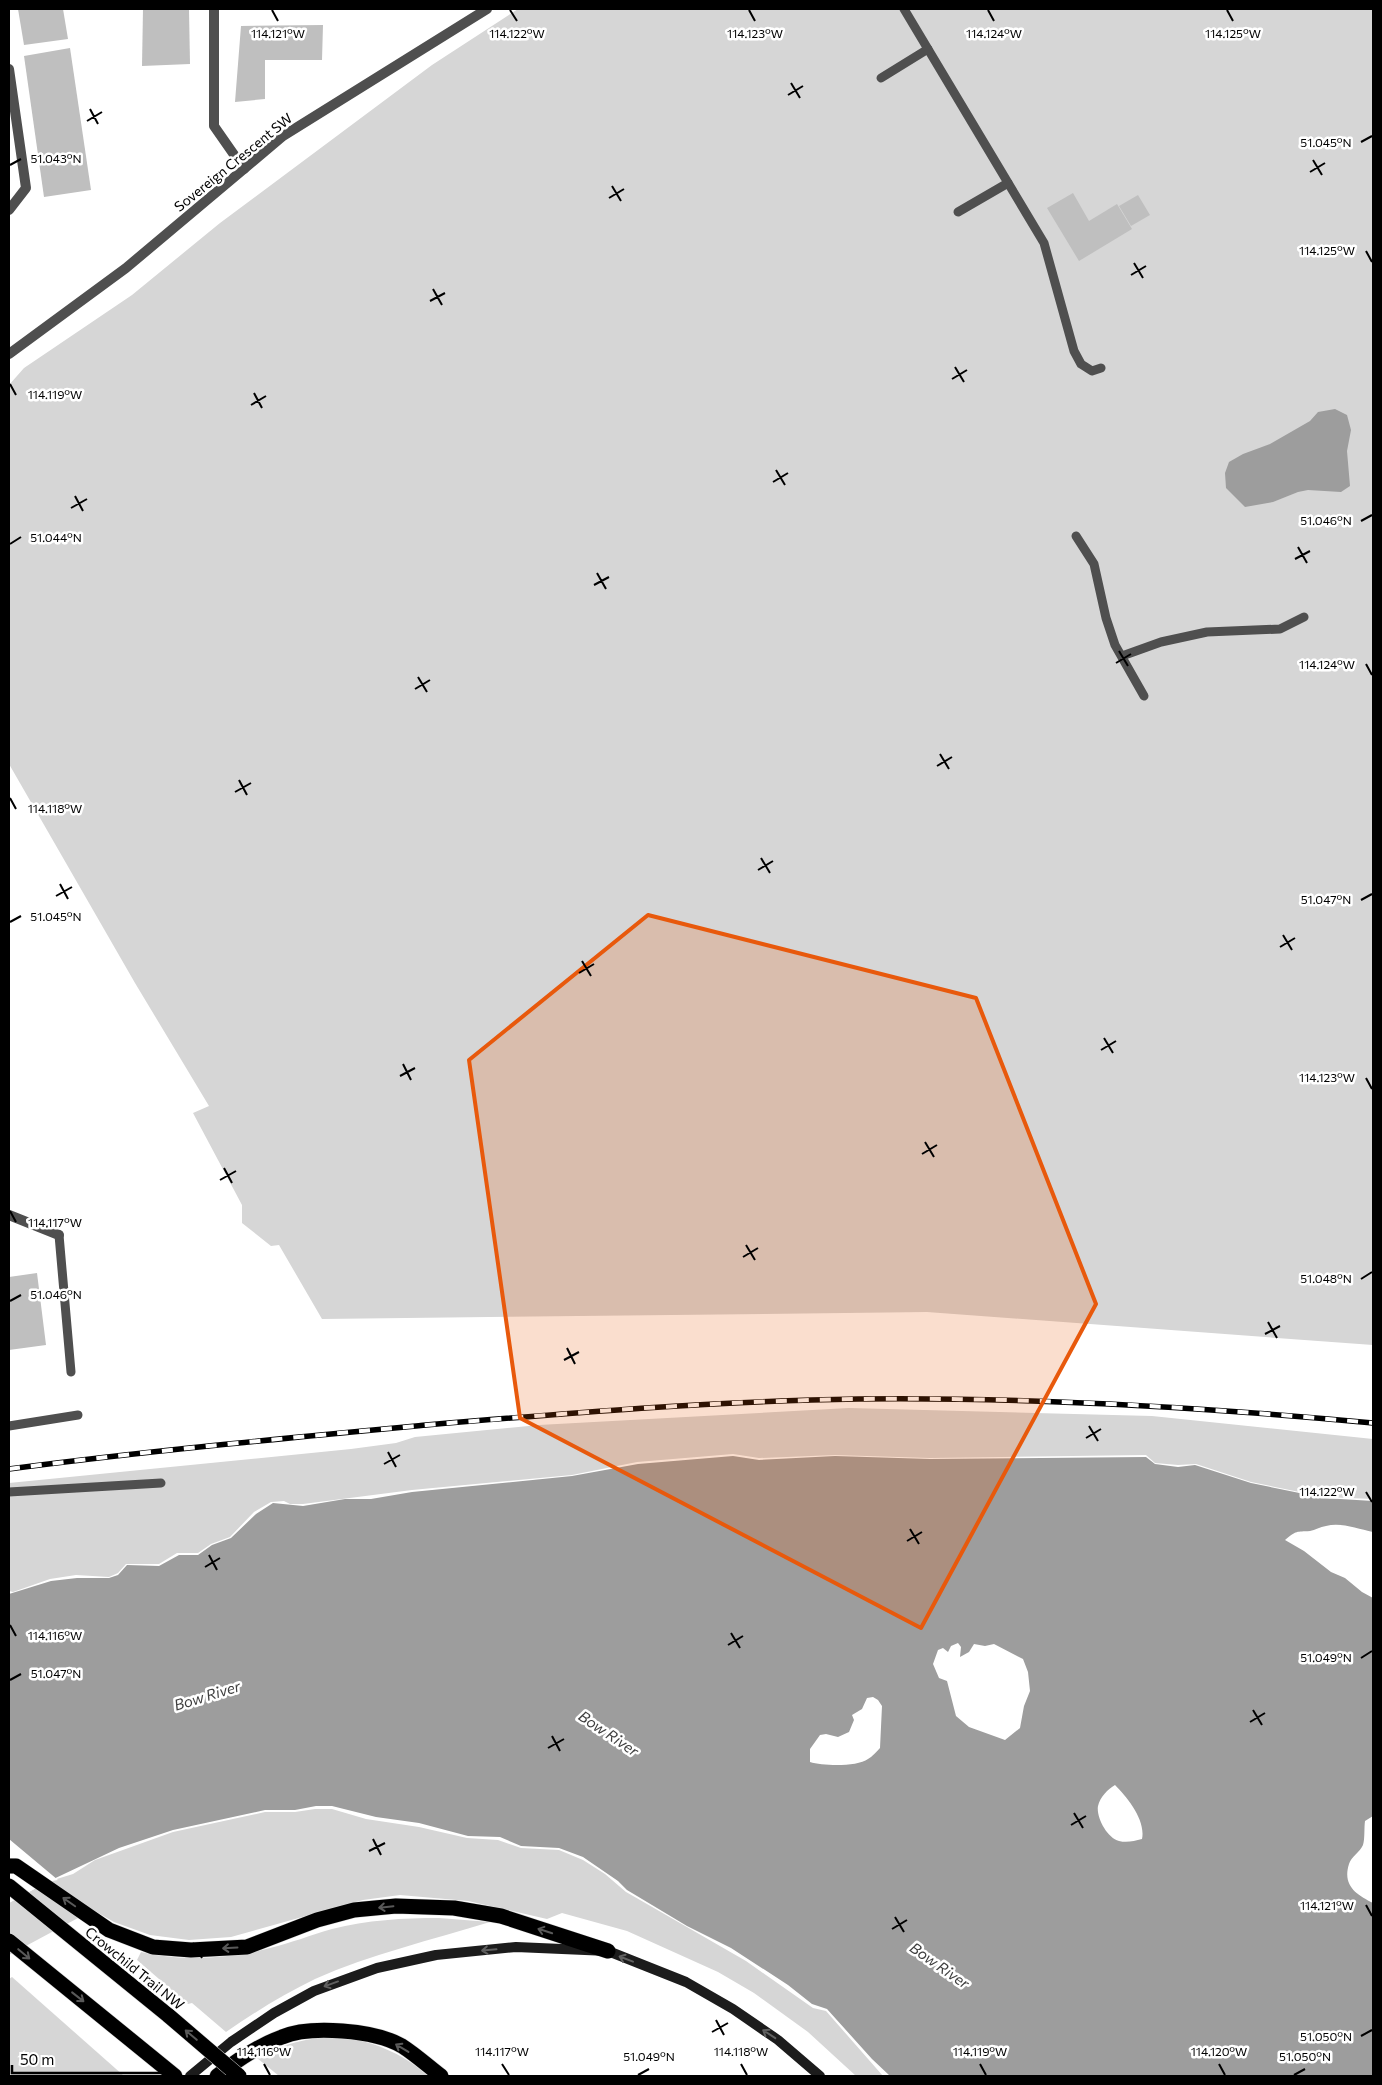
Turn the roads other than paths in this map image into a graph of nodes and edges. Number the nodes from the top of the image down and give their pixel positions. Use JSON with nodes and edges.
{"nodes":[{"id":1,"x":214,"y":9,"type":"edge"},
{"id":2,"x":487,"y":9,"type":"edge"},
{"id":3,"x":904,"y":9,"type":"edge"},
{"id":4,"x":928,"y":49,"type":"junction"},
{"id":5,"x":9,"y":70,"type":"edge"},
{"id":6,"x":881,"y":78,"type":"dead end"},
{"id":7,"x":244,"y":169,"type":"junction"},
{"id":8,"x":1008,"y":183,"type":"junction"},
{"id":9,"x":9,"y":210,"type":"edge"},
{"id":10,"x":958,"y":212,"type":"dead end"},
{"id":11,"x":9,"y":354,"type":"edge"},
{"id":12,"x":1101,"y":368,"type":"dead end"},
{"id":13,"x":1076,"y":536,"type":"dead end"},
{"id":14,"x":1304,"y":617,"type":"dead end"},
{"id":15,"x":1122,"y":656,"type":"junction"},
{"id":16,"x":1144,"y":696,"type":"dead end"},
{"id":17,"x":9,"y":1215,"type":"edge"},
{"id":18,"x":59,"y":1235,"type":"joint"},
{"id":19,"x":71,"y":1372,"type":"dead end"},
{"id":20,"x":78,"y":1415,"type":"dead end"},
{"id":21,"x":9,"y":1426,"type":"edge"},
{"id":22,"x":161,"y":1483,"type":"dead end"},
{"id":23,"x":9,"y":1492,"type":"edge"},
{"id":24,"x":9,"y":1866,"type":"edge"},
{"id":25,"x":9,"y":1886,"type":"edge"},
{"id":26,"x":9,"y":1941,"type":"edge"},
{"id":27,"x":608,"y":1951,"type":"junction"},
{"id":28,"x":152,"y":2057,"type":"junction"},
{"id":29,"x":164,"y":2076,"type":"edge"},
{"id":30,"x":175,"y":2076,"type":"edge"},
{"id":31,"x":190,"y":2076,"type":"edge"},
{"id":32,"x":217,"y":2076,"type":"edge"},
{"id":33,"x":239,"y":2076,"type":"edge"},
{"id":34,"x":441,"y":2076,"type":"edge"},
{"id":35,"x":820,"y":2076,"type":"edge"}],
"edges":[{"from":1,"to":7,"type":"street"},
{"from":2,"to":7,"type":"street","name":"Sovereign Crescent SW"},
{"from":3,"to":4,"type":"lane"},
{"from":4,"to":6,"type":"lane"},
{"from":4,"to":8,"type":"lane"},
{"from":5,"to":9,"type":"street"},
{"from":7,"to":11,"type":"street","name":"Sovereign Crescent SW"},
{"from":8,"to":10,"type":"lane"},
{"from":8,"to":12,"type":"lane"},
{"from":13,"to":15,"type":"lane"},
{"from":14,"to":15,"type":"lane"},
{"from":15,"to":16,"type":"lane"},
{"from":17,"to":18,"type":"street"},
{"from":18,"to":19,"type":"lane"},
{"from":20,"to":21,"type":"lane"},
{"from":22,"to":23,"type":"lane"},
{"from":27,"to":24,"type":"highway","one_way":true},
{"from":33,"to":25,"type":"highway","name":"Crowchild Trail NW","one_way":true,"bridge":true},
{"from":26,"to":28,"type":"highway","one_way":true},
{"from":27,"to":31,"type":"main road","one_way":true},
{"from":35,"to":27,"type":"main road","one_way":true},
{"from":28,"to":29,"type":"highway"},
{"from":28,"to":30,"type":"highway"},
{"from":34,"to":32,"type":"highway","one_way":true}]}
